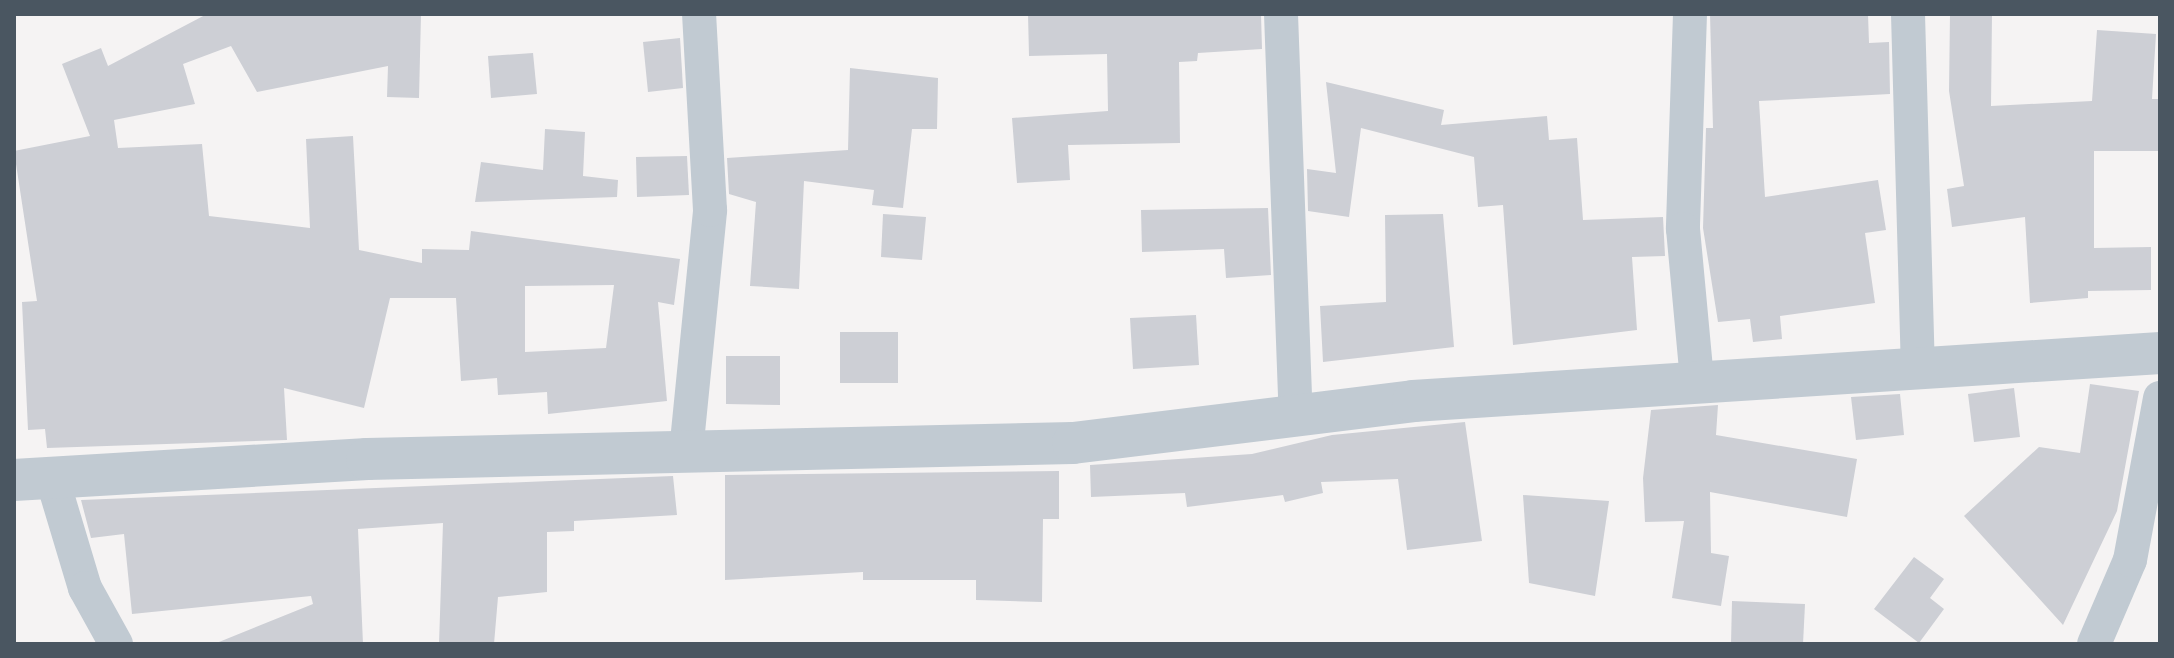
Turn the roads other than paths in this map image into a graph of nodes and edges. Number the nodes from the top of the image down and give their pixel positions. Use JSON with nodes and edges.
{"nodes":[{"id":1,"x":699,"y":14,"type":"edge"},
{"id":2,"x":1281,"y":14,"type":"edge"},
{"id":3,"x":1690,"y":14,"type":"edge"},
{"id":4,"x":1908,"y":14,"type":"edge"},
{"id":5,"x":2160,"y":353,"type":"edge"},
{"id":6,"x":1918,"y":364,"type":"junction"},
{"id":7,"x":1697,"y":379,"type":"junction"},
{"id":8,"x":2160,"y":398,"type":"edge"},
{"id":9,"x":1296,"y":416,"type":"junction"},
{"id":10,"x":686,"y":452,"type":"junction"},
{"id":11,"x":33,"y":479,"type":"edge"},
{"id":12,"x":116,"y":644,"type":"edge"},
{"id":13,"x":2094,"y":644,"type":"edge"}],
"edges":[{"from":1,"to":10,"type":"street"},
{"from":2,"to":9,"type":"street"},
{"from":3,"to":7,"type":"street"},
{"from":4,"to":6,"type":"street"},
{"from":5,"to":6,"type":"street"},
{"from":6,"to":7,"type":"street"},
{"from":7,"to":9,"type":"street"},
{"from":8,"to":13,"type":"street"},
{"from":9,"to":10,"type":"street"},
{"from":10,"to":11,"type":"street"},
{"from":11,"to":12,"type":"street"}]}
